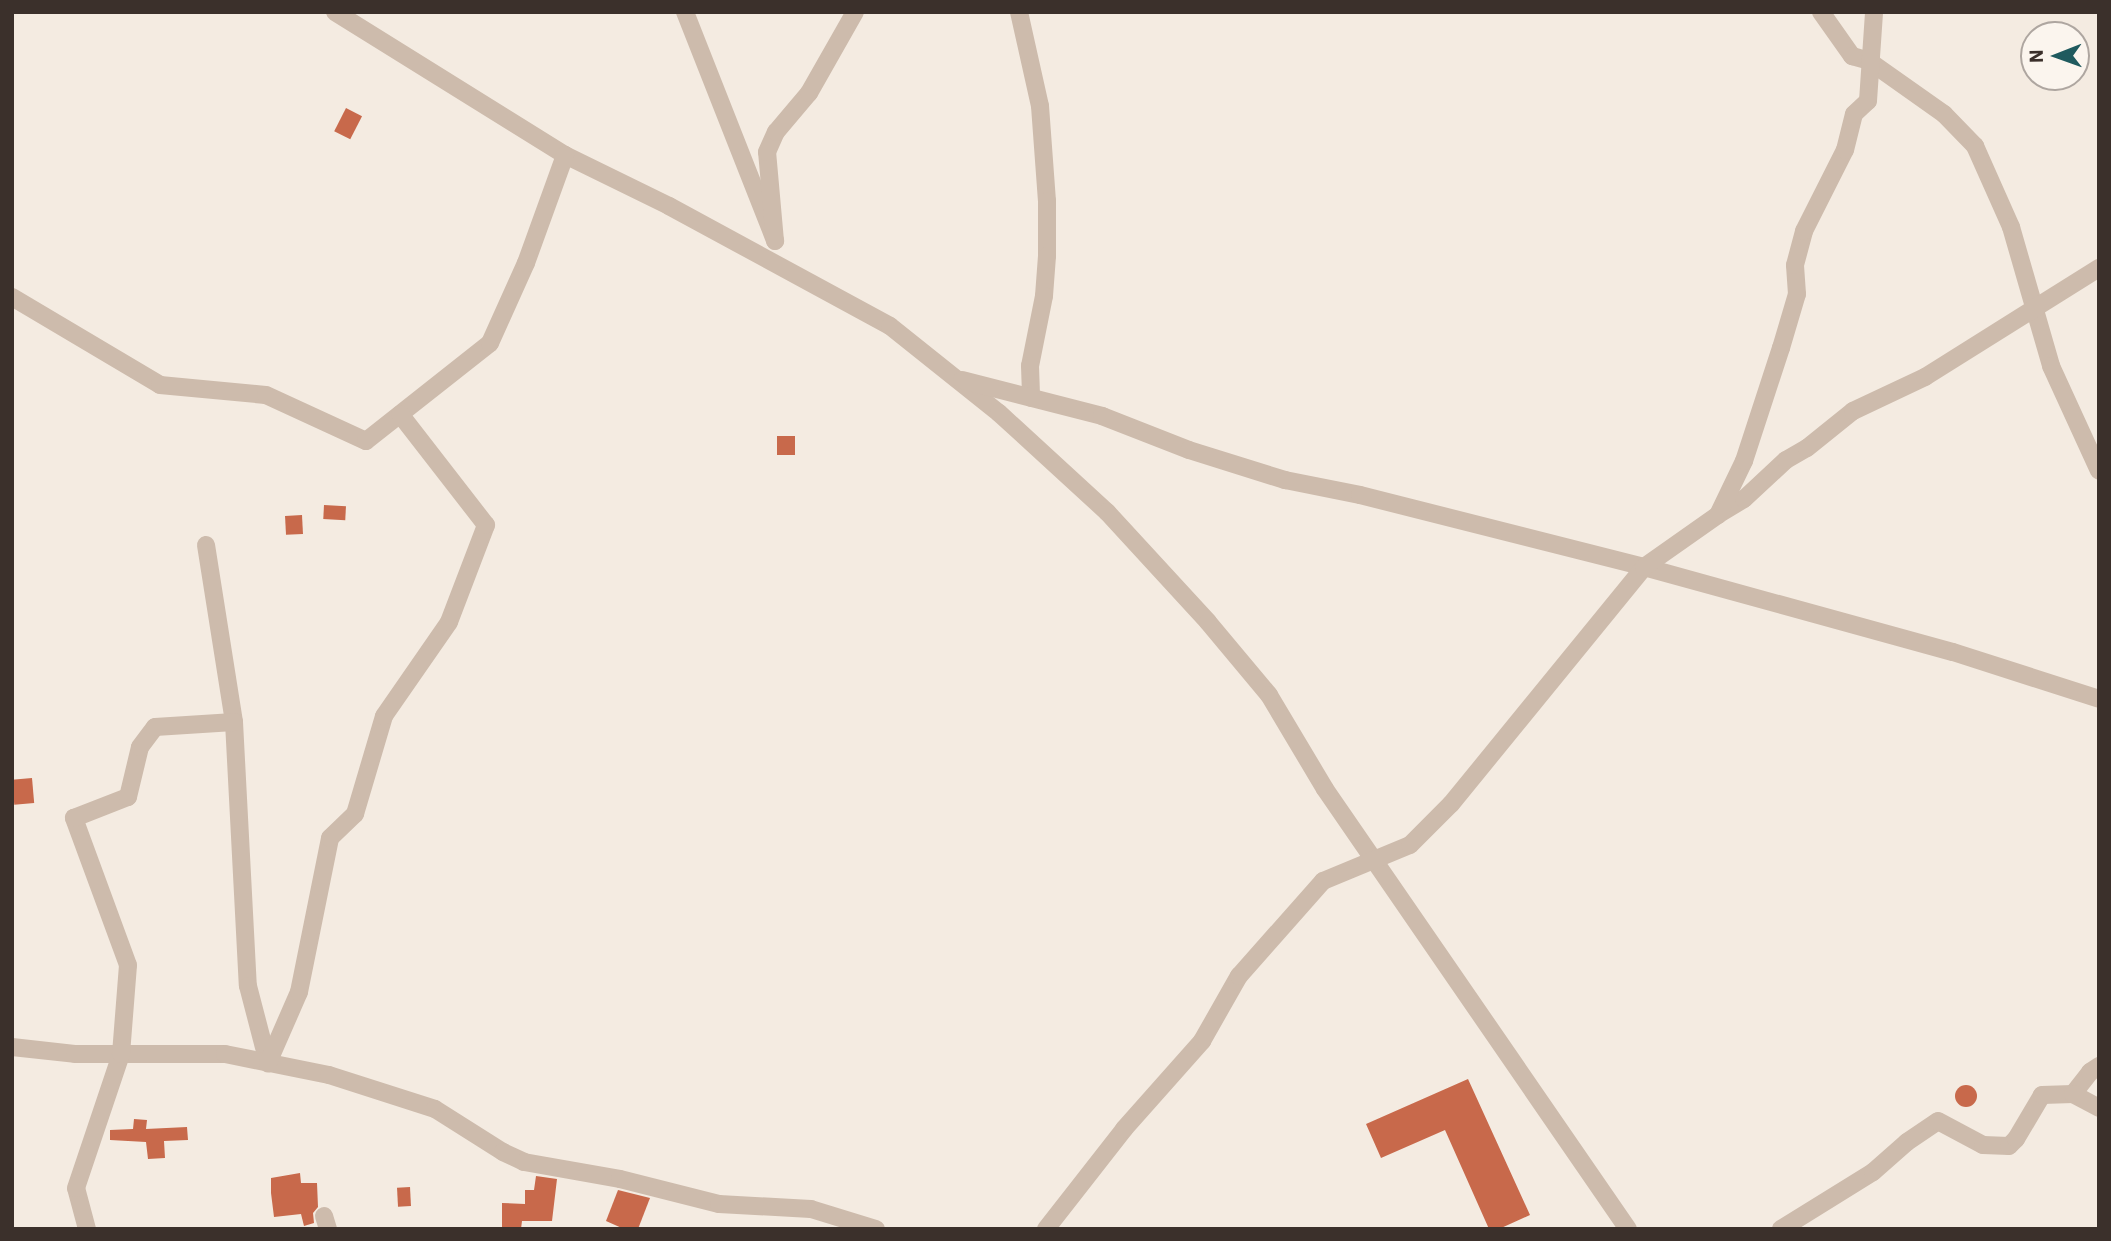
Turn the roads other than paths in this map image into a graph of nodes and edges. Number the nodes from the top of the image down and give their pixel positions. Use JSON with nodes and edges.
{"nodes":[{"id":1,"x":335,"y":12,"type":"edge"},
{"id":2,"x":685,"y":12,"type":"edge"},
{"id":3,"x":855,"y":12,"type":"edge"},
{"id":4,"x":1020,"y":12,"type":"edge"},
{"id":5,"x":1821,"y":12,"type":"edge"},
{"id":6,"x":1874,"y":12,"type":"edge"},
{"id":7,"x":1869,"y":61,"type":"junction"},
{"id":8,"x":565,"y":155,"type":"junction"},
{"id":9,"x":775,"y":241,"type":"junction"},
{"id":10,"x":783,"y":268,"type":"junction"},
{"id":11,"x":2099,"y":268,"type":"edge"},
{"id":12,"x":12,"y":297,"type":"edge"},
{"id":13,"x":2034,"y":307,"type":"junction"},
{"id":14,"x":955,"y":378,"type":"junction"},
{"id":15,"x":1031,"y":398,"type":"junction"},
{"id":16,"x":400,"y":414,"type":"junction"},
{"id":17,"x":2099,"y":471,"type":"edge"},
{"id":18,"x":1718,"y":515,"type":"junction"},
{"id":19,"x":206,"y":545,"type":"dead end"},
{"id":20,"x":1644,"y":567,"type":"junction"},
{"id":21,"x":2099,"y":699,"type":"edge"},
{"id":22,"x":234,"y":722,"type":"junction"},
{"id":23,"x":1374,"y":861,"type":"junction"},
{"id":24,"x":12,"y":1047,"type":"edge"},
{"id":25,"x":121,"y":1054,"type":"junction"},
{"id":26,"x":268,"y":1063,"type":"junction"},
{"id":27,"x":2099,"y":1066,"type":"edge"},
{"id":28,"x":2073,"y":1094,"type":"junction"},
{"id":29,"x":2099,"y":1108,"type":"edge"},
{"id":30,"x":87,"y":1229,"type":"edge"},
{"id":31,"x":876,"y":1229,"type":"edge"},
{"id":32,"x":1046,"y":1229,"type":"edge"},
{"id":33,"x":1628,"y":1229,"type":"edge"},
{"id":34,"x":1781,"y":1229,"type":"edge"}],
"edges":[{"from":1,"to":8,"type":"street"},
{"from":2,"to":9,"type":"street"},
{"from":3,"to":9,"type":"street"},
{"from":4,"to":15,"type":"street"},
{"from":5,"to":7,"type":"street"},
{"from":6,"to":7,"type":"street"},
{"from":7,"to":13,"type":"street"},
{"from":7,"to":18,"type":"street"},
{"from":8,"to":10,"type":"street"},
{"from":8,"to":16,"type":"street"},
{"from":9,"to":10,"type":"street"},
{"from":10,"to":14,"type":"street"},
{"from":11,"to":13,"type":"street"},
{"from":12,"to":16,"type":"street"},
{"from":13,"to":17,"type":"street"},
{"from":13,"to":18,"type":"street"},
{"from":14,"to":15,"type":"street"},
{"from":14,"to":23,"type":"street"},
{"from":15,"to":20,"type":"street"},
{"from":16,"to":26,"type":"street"},
{"from":18,"to":20,"type":"street"},
{"from":19,"to":22,"type":"street"},
{"from":20,"to":21,"type":"street"},
{"from":20,"to":23,"type":"street"},
{"from":22,"to":25,"type":"street"},
{"from":22,"to":26,"type":"street"},
{"from":23,"to":32,"type":"street"},
{"from":23,"to":33,"type":"street"},
{"from":24,"to":25,"type":"street"},
{"from":25,"to":26,"type":"street"},
{"from":25,"to":30,"type":"street"},
{"from":26,"to":31,"type":"street"},
{"from":27,"to":28,"type":"street"},
{"from":28,"to":29,"type":"street"},
{"from":28,"to":34,"type":"street"}]}
